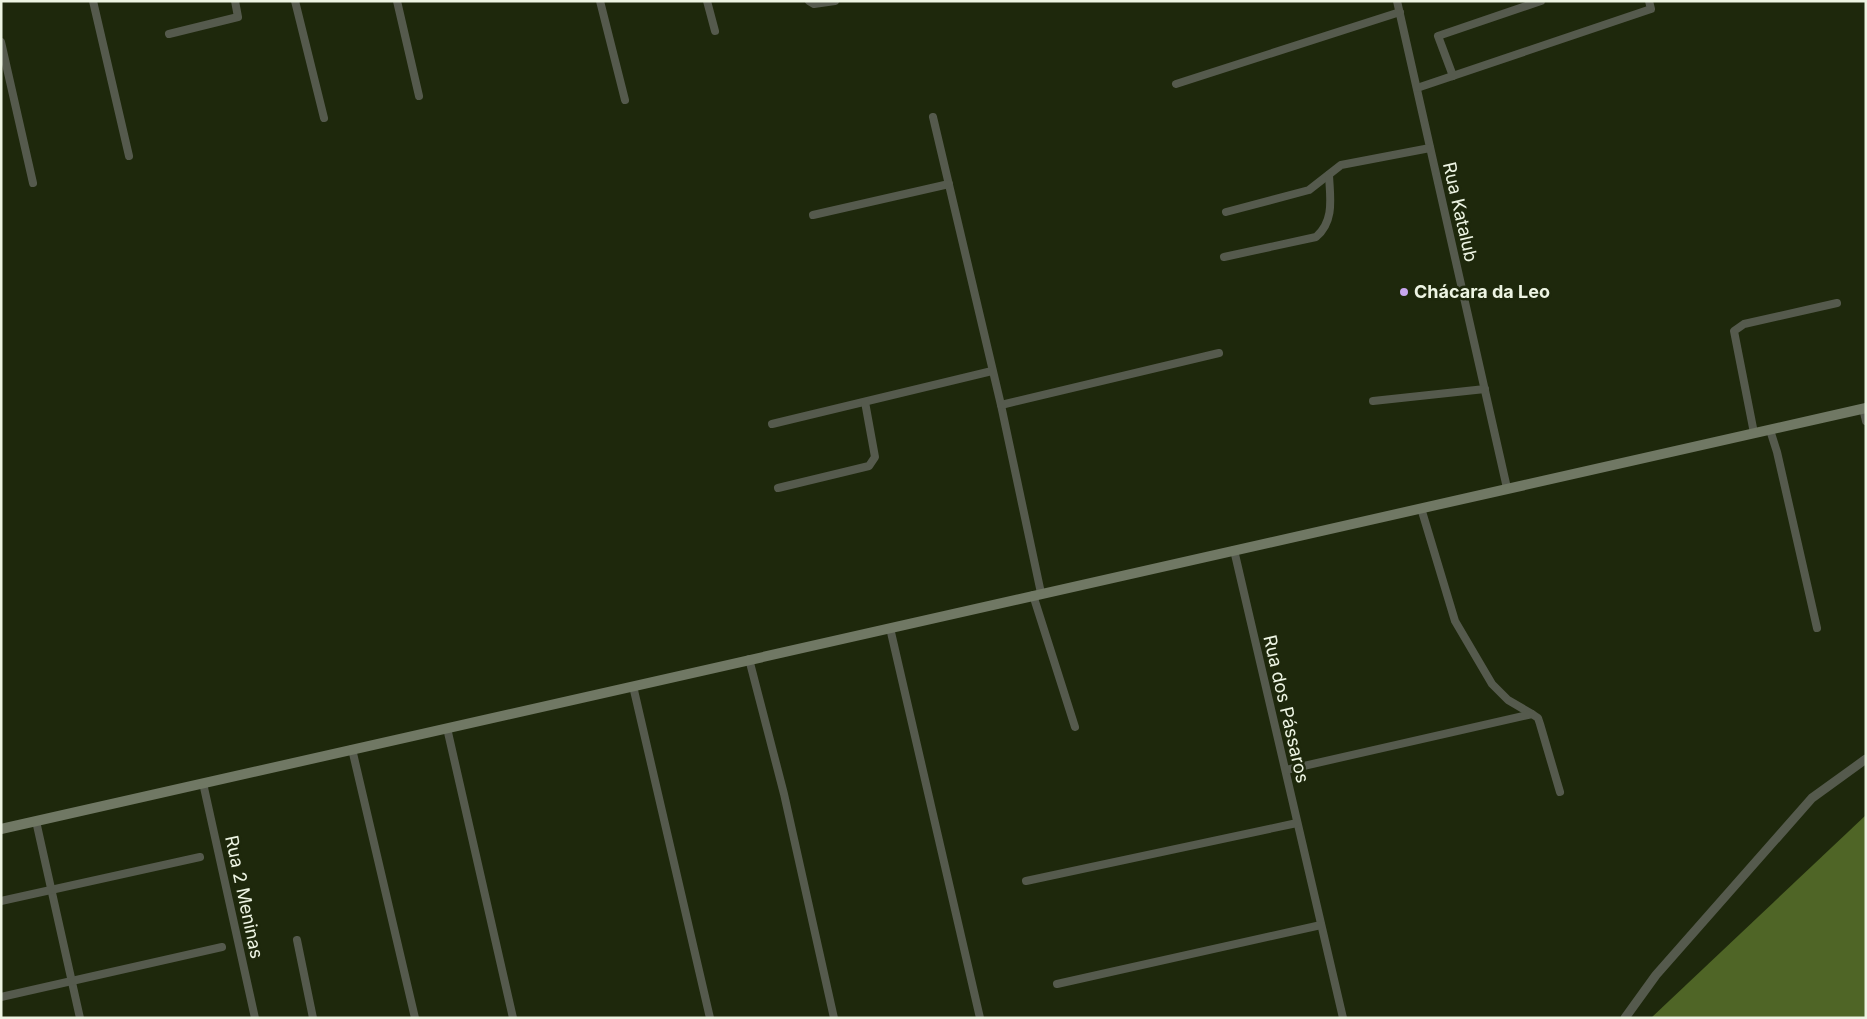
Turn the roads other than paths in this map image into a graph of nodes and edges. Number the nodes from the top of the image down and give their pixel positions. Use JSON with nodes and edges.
{"nodes":[{"id":1,"x":93,"y":1,"type":"edge"},
{"id":2,"x":235,"y":1,"type":"edge"},
{"id":3,"x":295,"y":1,"type":"edge"},
{"id":4,"x":397,"y":1,"type":"edge"},
{"id":5,"x":600,"y":1,"type":"edge"},
{"id":6,"x":707,"y":1,"type":"edge"},
{"id":7,"x":809,"y":1,"type":"edge"},
{"id":8,"x":835,"y":1,"type":"edge"},
{"id":9,"x":1397,"y":1,"type":"edge"},
{"id":10,"x":1541,"y":1,"type":"edge"},
{"id":11,"x":1649,"y":1,"type":"edge"},
{"id":12,"x":1400,"y":12,"type":"junction"},
{"id":13,"x":714,"y":31,"type":"dead end"},
{"id":14,"x":169,"y":34,"type":"dead end"},
{"id":15,"x":1,"y":42,"type":"edge"},
{"id":16,"x":1453,"y":76,"type":"junction"},
{"id":17,"x":1176,"y":84,"type":"dead end"},
{"id":18,"x":1417,"y":88,"type":"junction"},
{"id":19,"x":419,"y":96,"type":"dead end"},
{"id":20,"x":625,"y":100,"type":"dead end"},
{"id":21,"x":933,"y":117,"type":"dead end"},
{"id":22,"x":324,"y":118,"type":"dead end"},
{"id":23,"x":1430,"y":148,"type":"junction"},
{"id":24,"x":129,"y":156,"type":"dead end"},
{"id":25,"x":1329,"y":175,"type":"junction"},
{"id":26,"x":33,"y":184,"type":"dead end"},
{"id":27,"x":949,"y":184,"type":"junction"},
{"id":28,"x":1226,"y":212,"type":"dead end"},
{"id":29,"x":813,"y":215,"type":"dead end"},
{"id":30,"x":1224,"y":257,"type":"dead end"},
{"id":31,"x":1836,"y":303,"type":"dead end"},
{"id":32,"x":1219,"y":353,"type":"dead end"},
{"id":33,"x":992,"y":371,"type":"junction"},
{"id":34,"x":1485,"y":390,"type":"junction"},
{"id":35,"x":1373,"y":401,"type":"dead end"},
{"id":36,"x":865,"y":402,"type":"junction"},
{"id":37,"x":1001,"y":405,"type":"junction"},
{"id":38,"x":1864,"y":408,"type":"edge"},
{"id":39,"x":1866,"y":421,"type":"edge"},
{"id":40,"x":772,"y":424,"type":"dead end"},
{"id":41,"x":1770,"y":430,"type":"junction"},
{"id":42,"x":1754,"y":433,"type":"junction"},
{"id":43,"x":778,"y":488,"type":"dead end"},
{"id":44,"x":1507,"y":488,"type":"junction"},
{"id":45,"x":1421,"y":508,"type":"junction"},
{"id":46,"x":1234,"y":550,"type":"junction"},
{"id":47,"x":1037,"y":594,"type":"junction"},
{"id":48,"x":890,"y":628,"type":"junction"},
{"id":49,"x":1818,"y":628,"type":"dead end"},
{"id":50,"x":750,"y":659,"type":"junction"},
{"id":51,"x":633,"y":686,"type":"junction"},
{"id":52,"x":1532,"y":714,"type":"junction"},
{"id":53,"x":1075,"y":727,"type":"dead end"},
{"id":54,"x":447,"y":728,"type":"junction"},
{"id":55,"x":352,"y":749,"type":"junction"},
{"id":56,"x":1866,"y":759,"type":"edge"},
{"id":57,"x":1286,"y":770,"type":"junction"},
{"id":58,"x":203,"y":783,"type":"junction"},
{"id":59,"x":1560,"y":792,"type":"dead end"},
{"id":60,"x":36,"y":822,"type":"junction"},
{"id":61,"x":1296,"y":823,"type":"junction"},
{"id":62,"x":1,"y":829,"type":"edge"},
{"id":63,"x":200,"y":857,"type":"dead end"},
{"id":64,"x":1026,"y":881,"type":"dead end"},
{"id":65,"x":51,"y":890,"type":"junction"},
{"id":66,"x":1,"y":901,"type":"edge"},
{"id":67,"x":1321,"y":925,"type":"junction"},
{"id":68,"x":297,"y":940,"type":"dead end"},
{"id":69,"x":222,"y":947,"type":"dead end"},
{"id":70,"x":72,"y":981,"type":"junction"},
{"id":71,"x":1057,"y":984,"type":"dead end"},
{"id":72,"x":1,"y":997,"type":"edge"},
{"id":73,"x":80,"y":1018,"type":"edge"},
{"id":74,"x":255,"y":1018,"type":"edge"},
{"id":75,"x":313,"y":1018,"type":"edge"},
{"id":76,"x":415,"y":1018,"type":"edge"},
{"id":77,"x":513,"y":1018,"type":"edge"},
{"id":78,"x":710,"y":1018,"type":"edge"},
{"id":79,"x":834,"y":1018,"type":"edge"},
{"id":80,"x":980,"y":1018,"type":"edge"},
{"id":81,"x":1343,"y":1018,"type":"edge"},
{"id":82,"x":1625,"y":1018,"type":"edge"}],
"edges":[{"from":1,"to":24,"type":"street"},
{"from":2,"to":14,"type":"street"},
{"from":3,"to":22,"type":"street"},
{"from":4,"to":19,"type":"street"},
{"from":5,"to":20,"type":"street"},
{"from":6,"to":13,"type":"street"},
{"from":7,"to":8,"type":"street"},
{"from":9,"to":12,"type":"street","name":"Rua Katalub"},
{"from":10,"to":16,"type":"street"},
{"from":11,"to":16,"type":"street"},
{"from":12,"to":17,"type":"street"},
{"from":12,"to":18,"type":"street","name":"Rua Katalub"},
{"from":15,"to":26,"type":"street"},
{"from":16,"to":18,"type":"street"},
{"from":18,"to":23,"type":"street","name":"Rua Katalub"},
{"from":21,"to":27,"type":"street"},
{"from":23,"to":25,"type":"street"},
{"from":23,"to":34,"type":"street","name":"Rua Katalub"},
{"from":25,"to":28,"type":"street"},
{"from":25,"to":30,"type":"street"},
{"from":27,"to":29,"type":"street"},
{"from":27,"to":33,"type":"street"},
{"from":31,"to":42,"type":"street"},
{"from":32,"to":37,"type":"street"},
{"from":33,"to":36,"type":"street"},
{"from":33,"to":37,"type":"street"},
{"from":34,"to":35,"type":"street"},
{"from":34,"to":44,"type":"street","name":"Rua Katalub"},
{"from":36,"to":40,"type":"street"},
{"from":36,"to":43,"type":"street"},
{"from":37,"to":47,"type":"street"},
{"from":38,"to":39,"type":"street"},
{"from":38,"to":41,"type":"main road"},
{"from":41,"to":42,"type":"main road"},
{"from":41,"to":49,"type":"street"},
{"from":42,"to":44,"type":"main road"},
{"from":44,"to":45,"type":"main road"},
{"from":45,"to":46,"type":"main road"},
{"from":45,"to":52,"type":"street"},
{"from":46,"to":47,"type":"main road"},
{"from":46,"to":57,"type":"street","name":"Rua dos Pássaros"},
{"from":47,"to":48,"type":"main road"},
{"from":47,"to":53,"type":"street"},
{"from":48,"to":50,"type":"main road"},
{"from":48,"to":80,"type":"street"},
{"from":50,"to":51,"type":"main road"},
{"from":50,"to":79,"type":"street"},
{"from":51,"to":54,"type":"main road"},
{"from":51,"to":78,"type":"street"},
{"from":52,"to":57,"type":"street"},
{"from":52,"to":59,"type":"street"},
{"from":54,"to":55,"type":"main road"},
{"from":54,"to":77,"type":"street"},
{"from":55,"to":58,"type":"main road"},
{"from":55,"to":76,"type":"street"},
{"from":56,"to":82,"type":"street"},
{"from":57,"to":61,"type":"street","name":"Rua dos Pássaros"},
{"from":58,"to":60,"type":"main road"},
{"from":58,"to":74,"type":"street","name":"Rua 2 Meninas"},
{"from":60,"to":62,"type":"main road"},
{"from":60,"to":65,"type":"street"},
{"from":61,"to":64,"type":"street"},
{"from":61,"to":67,"type":"street","name":"Rua dos Pássaros"},
{"from":63,"to":65,"type":"street"},
{"from":65,"to":66,"type":"street"},
{"from":65,"to":70,"type":"street"},
{"from":67,"to":71,"type":"street"},
{"from":67,"to":81,"type":"street","name":"Rua dos Pássaros"},
{"from":68,"to":75,"type":"street"},
{"from":69,"to":70,"type":"street"},
{"from":70,"to":72,"type":"street"},
{"from":70,"to":73,"type":"street"}]}
